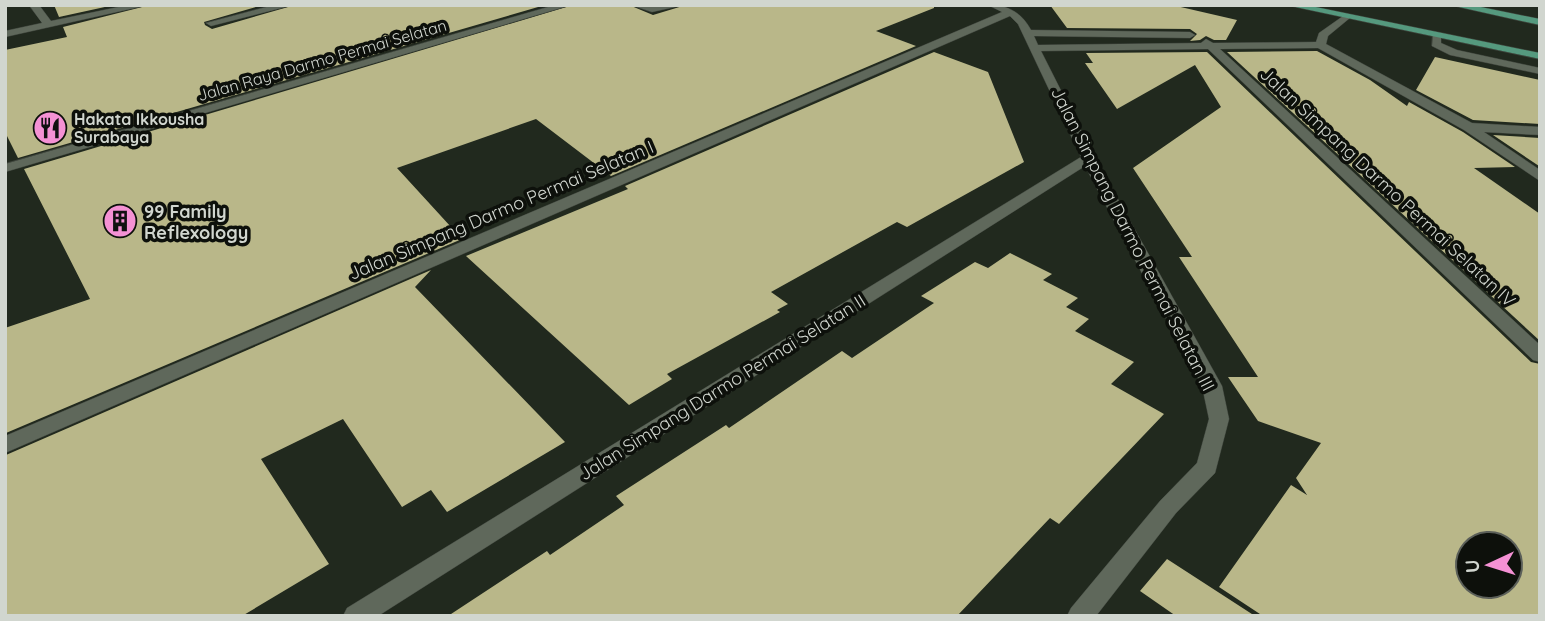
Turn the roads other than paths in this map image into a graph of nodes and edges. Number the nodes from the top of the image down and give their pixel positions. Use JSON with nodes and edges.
{"nodes":[{"id":1,"x":34,"y":5,"type":"edge"},
{"id":2,"x":143,"y":5,"type":"edge"},
{"id":3,"x":288,"y":5,"type":"edge"},
{"id":4,"x":566,"y":5,"type":"edge"},
{"id":5,"x":636,"y":5,"type":"edge"},
{"id":6,"x":679,"y":5,"type":"edge"},
{"id":7,"x":993,"y":5,"type":"edge"},
{"id":8,"x":1291,"y":5,"type":"edge"},
{"id":9,"x":1455,"y":5,"type":"edge"},
{"id":10,"x":1011,"y":12,"type":"junction"},
{"id":11,"x":1346,"y":17,"type":"junction"},
{"id":12,"x":1540,"y":22,"type":"edge"},
{"id":13,"x":211,"y":23,"type":"dead end"},
{"id":14,"x":48,"y":25,"type":"junction"},
{"id":15,"x":5,"y":34,"type":"edge"},
{"id":16,"x":1199,"y":35,"type":"junction"},
{"id":17,"x":1437,"y":35,"type":"junction"},
{"id":18,"x":1322,"y":40,"type":"junction"},
{"id":19,"x":1031,"y":41,"type":"junction"},
{"id":20,"x":1210,"y":46,"type":"junction"},
{"id":21,"x":1540,"y":56,"type":"edge"},
{"id":22,"x":1540,"y":71,"type":"edge"},
{"id":23,"x":1469,"y":127,"type":"junction"},
{"id":24,"x":1540,"y":131,"type":"edge"},
{"id":25,"x":1088,"y":158,"type":"junction"},
{"id":26,"x":5,"y":168,"type":"edge"},
{"id":27,"x":1540,"y":177,"type":"edge"},
{"id":28,"x":1540,"y":356,"type":"edge"},
{"id":29,"x":5,"y":445,"type":"edge"},
{"id":30,"x":356,"y":616,"type":"edge"},
{"id":31,"x":1080,"y":616,"type":"edge"}],
"edges":[{"from":1,"to":14,"type":"street"},
{"from":2,"to":14,"type":"street"},
{"from":3,"to":13,"type":"street"},
{"from":4,"to":26,"type":"street","name":"Jalan Raya Darmo Permai Selatan"},
{"from":5,"to":6,"type":"street"},
{"from":7,"to":10,"type":"street"},
{"from":8,"to":11,"type":"main road"},
{"from":9,"to":12,"type":"main road"},
{"from":10,"to":19,"type":"street","name":"Jalan Simpang Darmo Permai Selatan III"},
{"from":10,"to":29,"type":"street","name":"Jalan Simpang Darmo Permai Selatan I"},
{"from":11,"to":17,"type":"main road"},
{"from":11,"to":18,"type":"street"},
{"from":14,"to":15,"type":"street"},
{"from":16,"to":18,"type":"street"},
{"from":16,"to":19,"type":"street"},
{"from":16,"to":20,"type":"street","name":"Jalan Simpang Darmo Permai Selatan IV"},
{"from":17,"to":21,"type":"main road"},
{"from":17,"to":22,"type":"street"},
{"from":18,"to":20,"type":"street"},
{"from":18,"to":23,"type":"street"},
{"from":19,"to":20,"type":"street"},
{"from":19,"to":25,"type":"street","name":"Jalan Simpang Darmo Permai Selatan III"},
{"from":20,"to":28,"type":"street","name":"Jalan Simpang Darmo Permai Selatan IV"},
{"from":23,"to":24,"type":"street"},
{"from":23,"to":27,"type":"street"},
{"from":25,"to":30,"type":"street","name":"Jalan Simpang Darmo Permai Selatan II"},
{"from":25,"to":31,"type":"street","name":"Jalan Simpang Darmo Permai Selatan III"}]}
